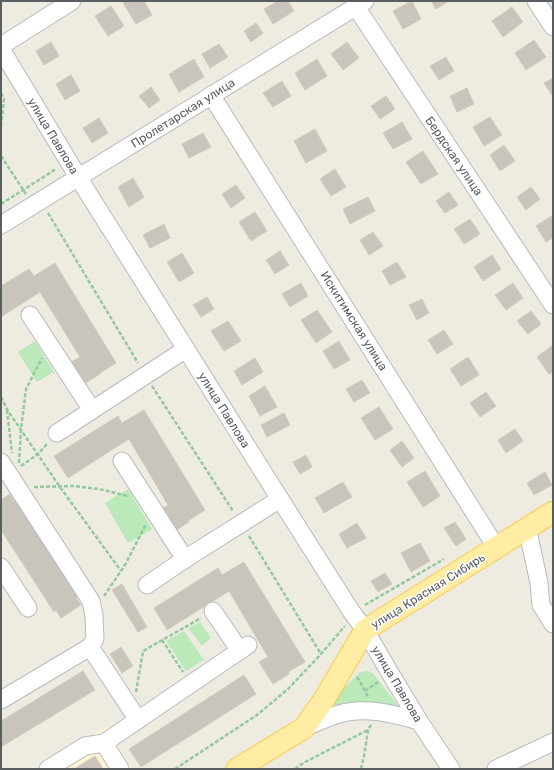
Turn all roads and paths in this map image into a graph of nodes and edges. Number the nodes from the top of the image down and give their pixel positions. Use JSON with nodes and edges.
{"nodes":[{"id":1,"x":72,"y":1,"type":"edge"},
{"id":2,"x":536,"y":1,"type":"edge"},
{"id":3,"x":360,"y":4,"type":"edge"},
{"id":4,"x":553,"y":27,"type":"edge"},
{"id":5,"x":1,"y":46,"type":"edge"},
{"id":6,"x":1,"y":49,"type":"edge"},
{"id":7,"x":1,"y":94,"type":"edge"},
{"id":8,"x":212,"y":95,"type":"junction"},
{"id":9,"x":1,"y":125,"type":"edge"},
{"id":10,"x":1,"y":156,"type":"edge"},
{"id":11,"x":59,"y":168,"type":"dead end"},
{"id":12,"x":78,"y":177,"type":"junction"},
{"id":13,"x":23,"y":190,"type":"junction"},
{"id":14,"x":40,"y":201,"type":"junction"},
{"id":15,"x":1,"y":204,"type":"edge"},
{"id":16,"x":1,"y":225,"type":"edge"},
{"id":17,"x":553,"y":305,"type":"edge"},
{"id":18,"x":30,"y":315,"type":"dead end"},
{"id":19,"x":50,"y":345,"type":"junction"},
{"id":20,"x":186,"y":349,"type":"junction"},
{"id":21,"x":145,"y":376,"type":"junction"},
{"id":22,"x":1,"y":397,"type":"edge"},
{"id":23,"x":7,"y":409,"type":"junction"},
{"id":24,"x":92,"y":410,"type":"junction"},
{"id":25,"x":20,"y":429,"type":"junction"},
{"id":26,"x":57,"y":433,"type":"joint"},
{"id":27,"x":38,"y":454,"type":"junction"},
{"id":28,"x":122,"y":461,"type":"dead end"},
{"id":29,"x":8,"y":477,"type":"edge"},
{"id":30,"x":60,"y":487,"type":"junction"},
{"id":31,"x":280,"y":499,"type":"junction"},
{"id":32,"x":150,"y":505,"type":"junction"},
{"id":33,"x":553,"y":512,"type":"edge"},
{"id":34,"x":241,"y":524,"type":"junction"},
{"id":35,"x":527,"y":527,"type":"junction"},
{"id":36,"x":496,"y":548,"type":"junction"},
{"id":37,"x":448,"y":557,"type":"dead end"},
{"id":38,"x":185,"y":559,"type":"junction"},
{"id":39,"x":1,"y":567,"type":"edge"},
{"id":40,"x":121,"y":571,"type":"junction"},
{"id":41,"x":546,"y":579,"type":"edge"},
{"id":42,"x":147,"y":585,"type":"dead end"},
{"id":43,"x":7,"y":590,"type":"edge"},
{"id":44,"x":367,"y":604,"type":"dead end"},
{"id":45,"x":28,"y":608,"type":"dead end"},
{"id":46,"x":213,"y":611,"type":"joint"},
{"id":47,"x":94,"y":616,"type":"junction"},
{"id":48,"x":553,"y":624,"type":"edge"},
{"id":49,"x":346,"y":625,"type":"dead end"},
{"id":50,"x":365,"y":630,"type":"junction"},
{"id":51,"x":162,"y":640,"type":"junction"},
{"id":52,"x":90,"y":647,"type":"junction"},
{"id":53,"x":321,"y":654,"type":"junction"},
{"id":54,"x":191,"y":684,"type":"junction"},
{"id":55,"x":1,"y":700,"type":"edge"},
{"id":56,"x":135,"y":716,"type":"junction"},
{"id":57,"x":419,"y":721,"type":"junction"},
{"id":58,"x":372,"y":722,"type":"dead end"},
{"id":59,"x":304,"y":728,"type":"junction"},
{"id":60,"x":368,"y":730,"type":"junction"},
{"id":61,"x":553,"y":742,"type":"edge"},
{"id":62,"x":104,"y":743,"type":"junction"},
{"id":63,"x":48,"y":769,"type":"edge"},
{"id":64,"x":120,"y":769,"type":"edge"},
{"id":65,"x":176,"y":769,"type":"edge"},
{"id":66,"x":237,"y":769,"type":"edge"},
{"id":67,"x":295,"y":769,"type":"edge"},
{"id":68,"x":361,"y":769,"type":"edge"},
{"id":69,"x":451,"y":769,"type":"edge"},
{"id":70,"x":496,"y":769,"type":"edge"}],
"edges":[{"from":1,"to":5,"type":"street"},
{"from":2,"to":4,"type":"street"},
{"from":3,"to":8,"type":"street","name":"Пролетарская улица"},
{"from":3,"to":17,"type":"street","name":"Бердская улица"},
{"from":6,"to":12,"type":"street","name":"улица Павлова"},
{"from":7,"to":9,"type":"path"},
{"from":8,"to":12,"type":"street","name":"Пролетарская улица"},
{"from":8,"to":36,"type":"street","name":"Искитимская улица"},
{"from":10,"to":13,"type":"path"},
{"from":11,"to":13,"type":"path"},
{"from":12,"to":14,"type":"street","name":"Пролетарская улица"},
{"from":12,"to":20,"type":"street","name":"улица Павлова"},
{"from":13,"to":14,"type":"path"},
{"from":13,"to":15,"type":"path"},
{"from":14,"to":16,"type":"street","name":"Пролетарская улица"},
{"from":14,"to":21,"type":"path"},
{"from":18,"to":19,"type":"street"},
{"from":19,"to":24,"type":"street"},
{"from":19,"to":25,"type":"path"},
{"from":20,"to":21,"type":"street"},
{"from":20,"to":31,"type":"street","name":"улица Павлова"},
{"from":21,"to":24,"type":"street"},
{"from":21,"to":34,"type":"path"},
{"from":22,"to":23,"type":"path"},
{"from":23,"to":25,"type":"path"},
{"from":23,"to":29,"type":"path"},
{"from":24,"to":26,"type":"street"},
{"from":25,"to":27,"type":"path"},
{"from":25,"to":27,"type":"path"},
{"from":26,"to":27,"type":"path"},
{"from":27,"to":30,"type":"path"},
{"from":28,"to":32,"type":"street"},
{"from":29,"to":30,"type":"path"},
{"from":29,"to":47,"type":"street"},
{"from":30,"to":32,"type":"path"},
{"from":30,"to":40,"type":"path"},
{"from":31,"to":34,"type":"street"},
{"from":31,"to":50,"type":"street","name":"улица Павлова"},
{"from":32,"to":38,"type":"street"},
{"from":32,"to":40,"type":"path"},
{"from":33,"to":35,"type":"main road","name":"улица Красная Сибирь"},
{"from":34,"to":38,"type":"street"},
{"from":34,"to":53,"type":"path"},
{"from":35,"to":36,"type":"main road","name":"улица Красная Сибирь"},
{"from":35,"to":41,"type":"street"},
{"from":36,"to":50,"type":"main road","name":"улица Красная Сибирь"},
{"from":37,"to":44,"type":"path"},
{"from":38,"to":42,"type":"street"},
{"from":39,"to":43,"type":"street"},
{"from":40,"to":47,"type":"path"},
{"from":41,"to":48,"type":"street"},
{"from":43,"to":45,"type":"street"},
{"from":46,"to":51,"type":"path"},
{"from":46,"to":54,"type":"street"},
{"from":47,"to":52,"type":"street"},
{"from":49,"to":53,"type":"path"},
{"from":50,"to":57,"type":"street","name":"улица Павлова"},
{"from":50,"to":59,"type":"main road","name":"улица Красная Сибирь"},
{"from":51,"to":54,"type":"path"},
{"from":51,"to":56,"type":"path"},
{"from":52,"to":55,"type":"street"},
{"from":52,"to":56,"type":"street"},
{"from":53,"to":65,"type":"path"},
{"from":54,"to":56,"type":"street"},
{"from":56,"to":62,"type":"street"},
{"from":57,"to":59,"type":"street"},
{"from":57,"to":69,"type":"street","name":"улица Павлова"},
{"from":58,"to":60,"type":"path"},
{"from":59,"to":66,"type":"main road","name":"улица Красная Сибирь"},
{"from":60,"to":67,"type":"path"},
{"from":60,"to":68,"type":"path"},
{"from":61,"to":70,"type":"street"},
{"from":62,"to":63,"type":"street"},
{"from":62,"to":64,"type":"street"}]}
